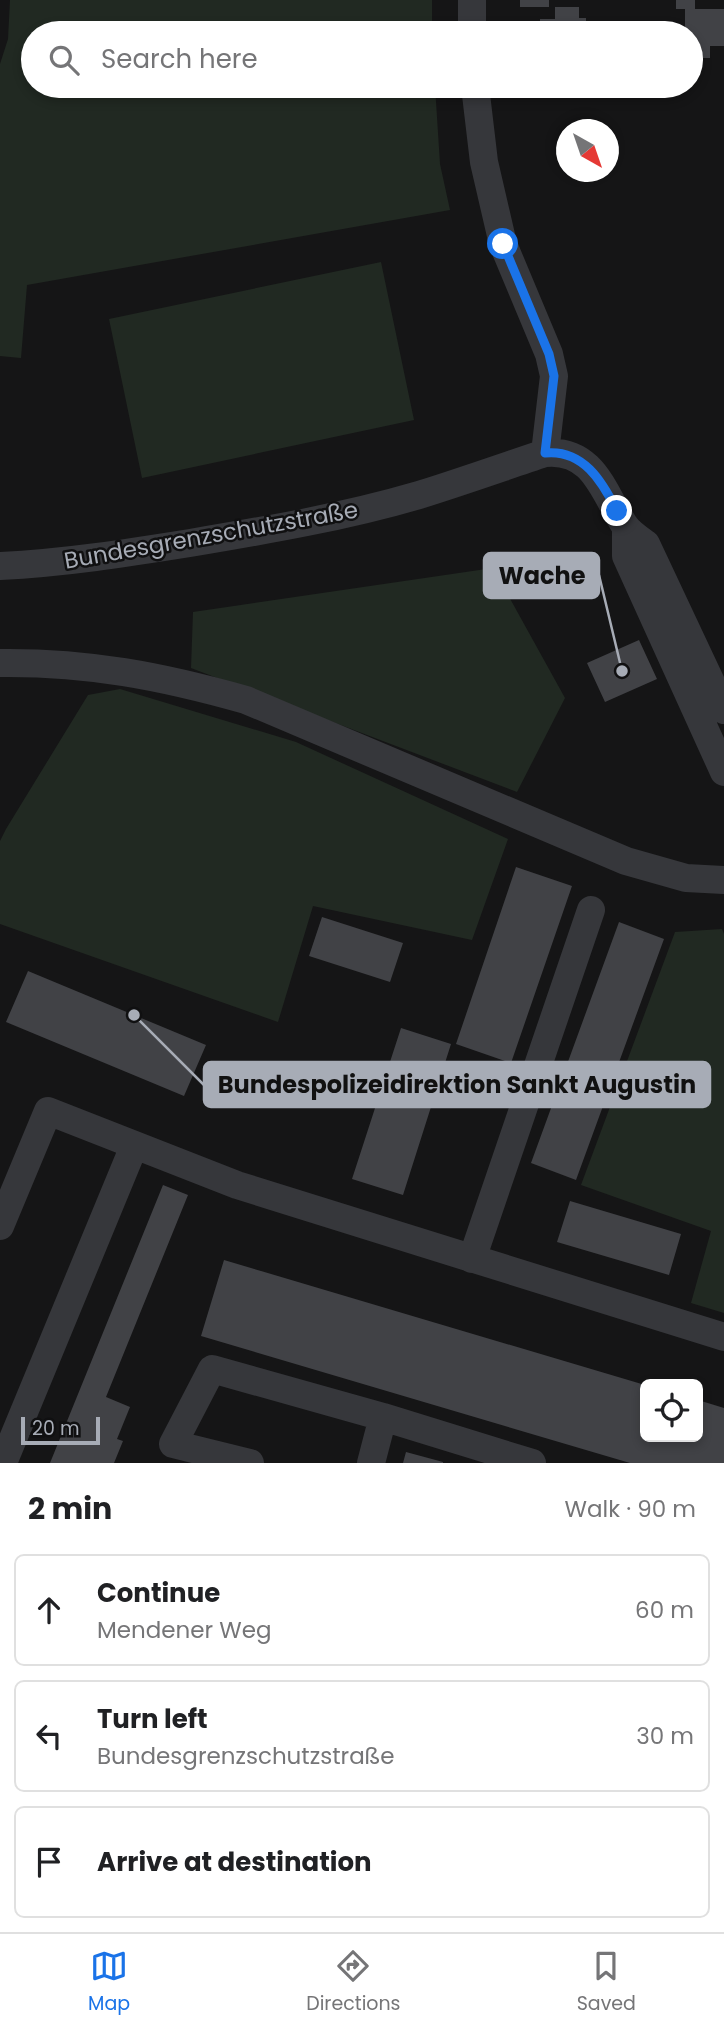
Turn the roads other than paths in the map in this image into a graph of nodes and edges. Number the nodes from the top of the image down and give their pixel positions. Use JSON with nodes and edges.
{"nodes":[{"id":1,"x":472,"y":0,"type":"edge"},
{"id":2,"x":472,"y":21,"type":"edge"},
{"id":3,"x":476,"y":98,"type":"edge"},
{"id":4,"x":545,"y":453,"type":"junction"},
{"id":5,"x":0,"y":566,"type":"edge"},
{"id":6,"x":0,"y":663,"type":"edge"},
{"id":7,"x":712,"y":705,"type":"edge"},
{"id":8,"x":724,"y":772,"type":"edge"},
{"id":9,"x":724,"y":880,"type":"edge"},
{"id":10,"x":591,"y":910,"type":"dead end"},
{"id":11,"x":134,"y":1146,"type":"junction"},
{"id":12,"x":0,"y":1226,"type":"edge"},
{"id":13,"x":472,"y":1259,"type":"junction"},
{"id":14,"x":724,"y":1337,"type":"edge"},
{"id":15,"x":383,"y":1417,"type":"junction"},
{"id":16,"x":169,"y":1453,"type":"edge"},
{"id":17,"x":3,"y":1463,"type":"edge"},
{"id":18,"x":250,"y":1463,"type":"edge"},
{"id":19,"x":371,"y":1463,"type":"edge"},
{"id":20,"x":532,"y":1463,"type":"edge"}],
"edges":[{"from":1,"to":2,"type":"street"},
{"from":3,"to":4,"type":"street"},
{"from":4,"to":5,"type":"street","name":"Bundesgrenzschutzstraße"},
{"from":4,"to":7,"type":"street"},
{"from":6,"to":9,"type":"street"},
{"from":7,"to":8,"type":"street"},
{"from":10,"to":13,"type":"street"},
{"from":11,"to":12,"type":"street"},
{"from":11,"to":13,"type":"street"},
{"from":11,"to":17,"type":"street"},
{"from":13,"to":14,"type":"street"},
{"from":15,"to":16,"type":"street"},
{"from":15,"to":19,"type":"street"},
{"from":15,"to":20,"type":"street"},
{"from":16,"to":18,"type":"street"}]}
